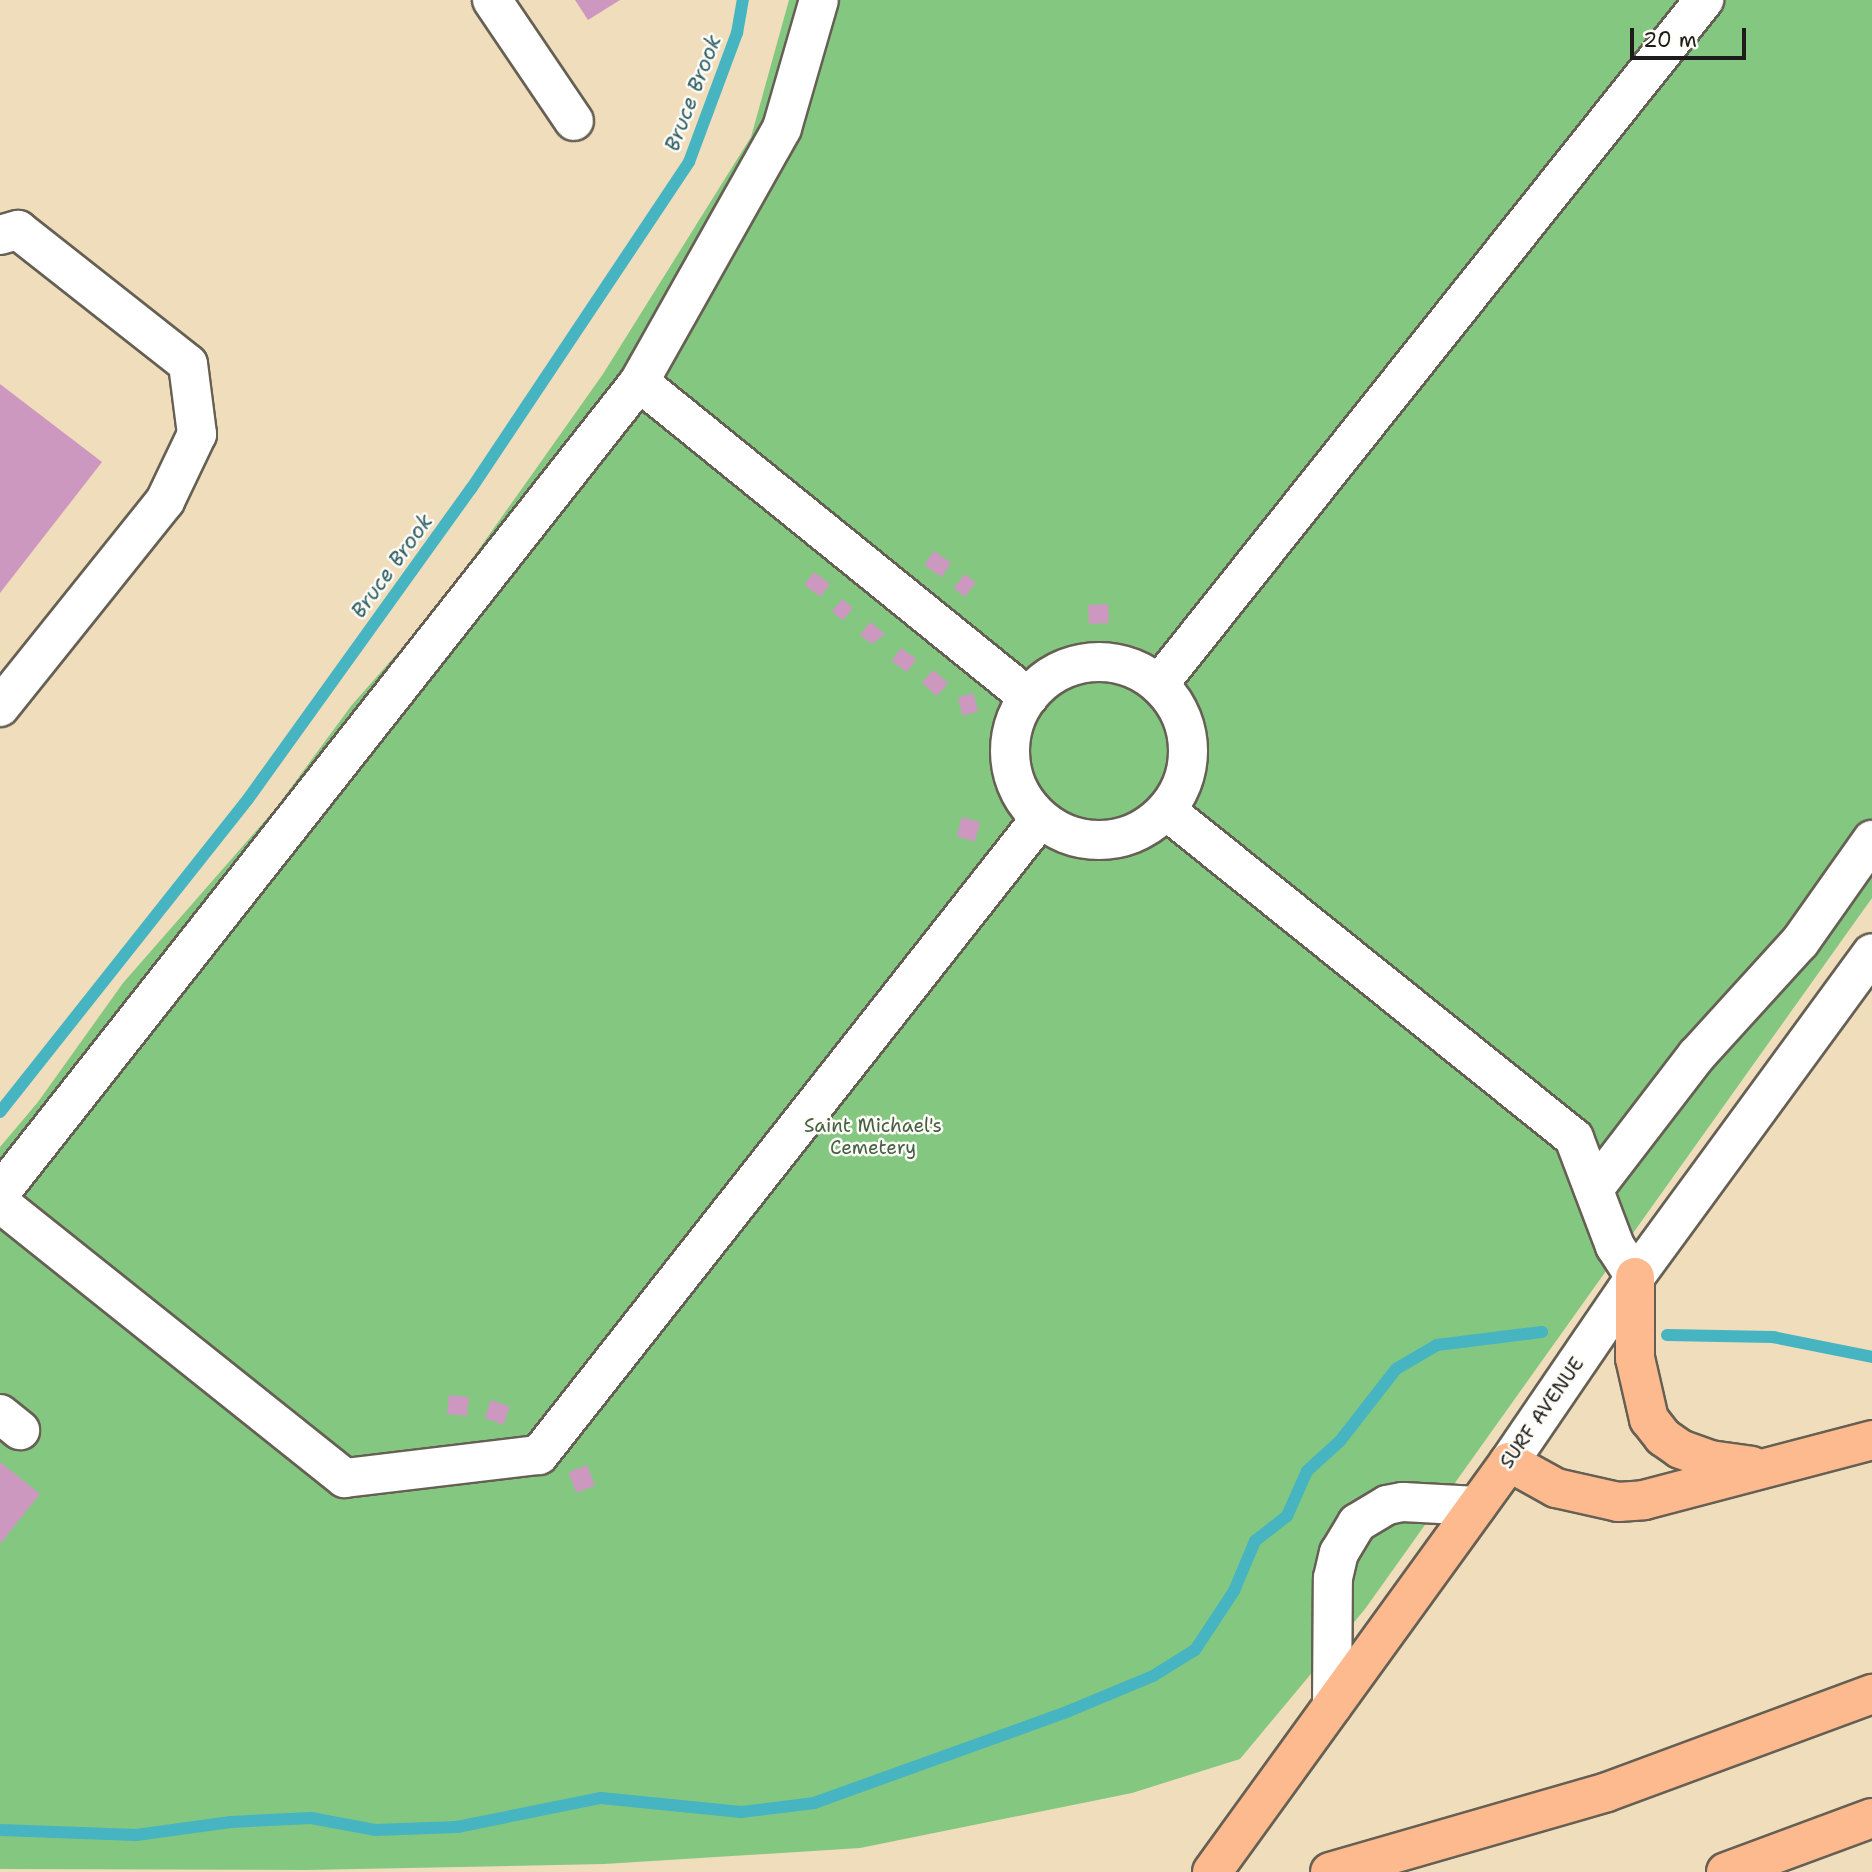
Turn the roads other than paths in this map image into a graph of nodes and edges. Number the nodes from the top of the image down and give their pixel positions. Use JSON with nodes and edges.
{"nodes":[{"id":1,"x":492,"y":0,"type":"edge"},
{"id":2,"x":819,"y":0,"type":"edge"},
{"id":3,"x":1704,"y":0,"type":"edge"},
{"id":4,"x":574,"y":121,"type":"dead end"},
{"id":5,"x":0,"y":235,"type":"edge"},
{"id":6,"x":639,"y":382,"type":"junction"},
{"id":7,"x":1159,"y":684,"type":"junction"},
{"id":8,"x":1028,"y":697,"type":"junction"},
{"id":9,"x":0,"y":707,"type":"edge"},
{"id":10,"x":1167,"y":811,"type":"junction"},
{"id":11,"x":1040,"y":819,"type":"junction"},
{"id":12,"x":1872,"y":840,"type":"edge"},
{"id":13,"x":1872,"y":953,"type":"edge"},
{"id":14,"x":1594,"y":1189,"type":"junction"},
{"id":15,"x":0,"y":1193,"type":"edge"},
{"id":16,"x":0,"y":1203,"type":"edge"},
{"id":17,"x":1635,"y":1278,"type":"junction"},
{"id":18,"x":1872,"y":1440,"type":"edge"},
{"id":19,"x":1509,"y":1462,"type":"junction"},
{"id":20,"x":1769,"y":1466,"type":"junction"},
{"id":21,"x":1477,"y":1506,"type":"junction"},
{"id":22,"x":1872,"y":1694,"type":"edge"},
{"id":23,"x":1332,"y":1706,"type":"junction"},
{"id":24,"x":1872,"y":1818,"type":"edge"},
{"id":25,"x":1336,"y":1871,"type":"edge"},
{"id":26,"x":1212,"y":1872,"type":"edge"},
{"id":27,"x":1726,"y":1872,"type":"edge"}],
"edges":[{"from":1,"to":4,"type":"street"},
{"from":2,"to":6,"type":"street"},
{"from":3,"to":7,"type":"street"},
{"from":5,"to":9,"type":"street"},
{"from":6,"to":8,"type":"street"},
{"from":6,"to":15,"type":"street"},
{"from":7,"to":8,"type":"street"},
{"from":7,"to":10,"type":"street"},
{"from":8,"to":11,"type":"street"},
{"from":10,"to":11,"type":"street"},
{"from":10,"to":14,"type":"street"},
{"from":11,"to":16,"type":"street"},
{"from":12,"to":14,"type":"street"},
{"from":13,"to":17,"type":"street","name":"SURF AVENUE"},
{"from":14,"to":17,"type":"street"},
{"from":17,"to":19,"type":"street","name":"SURF AVENUE"},
{"from":17,"to":20,"type":"main road"},
{"from":18,"to":20,"type":"main road"},
{"from":19,"to":20,"type":"main road"},
{"from":19,"to":21,"type":"main road","name":"SURF AVENUE"},
{"from":21,"to":23,"type":"main road","name":"SURF AVENUE"},
{"from":21,"to":23,"type":"street"},
{"from":22,"to":25,"type":"main road"},
{"from":23,"to":26,"type":"main road","name":"SURF AVENUE"},
{"from":24,"to":27,"type":"main road"}]}
